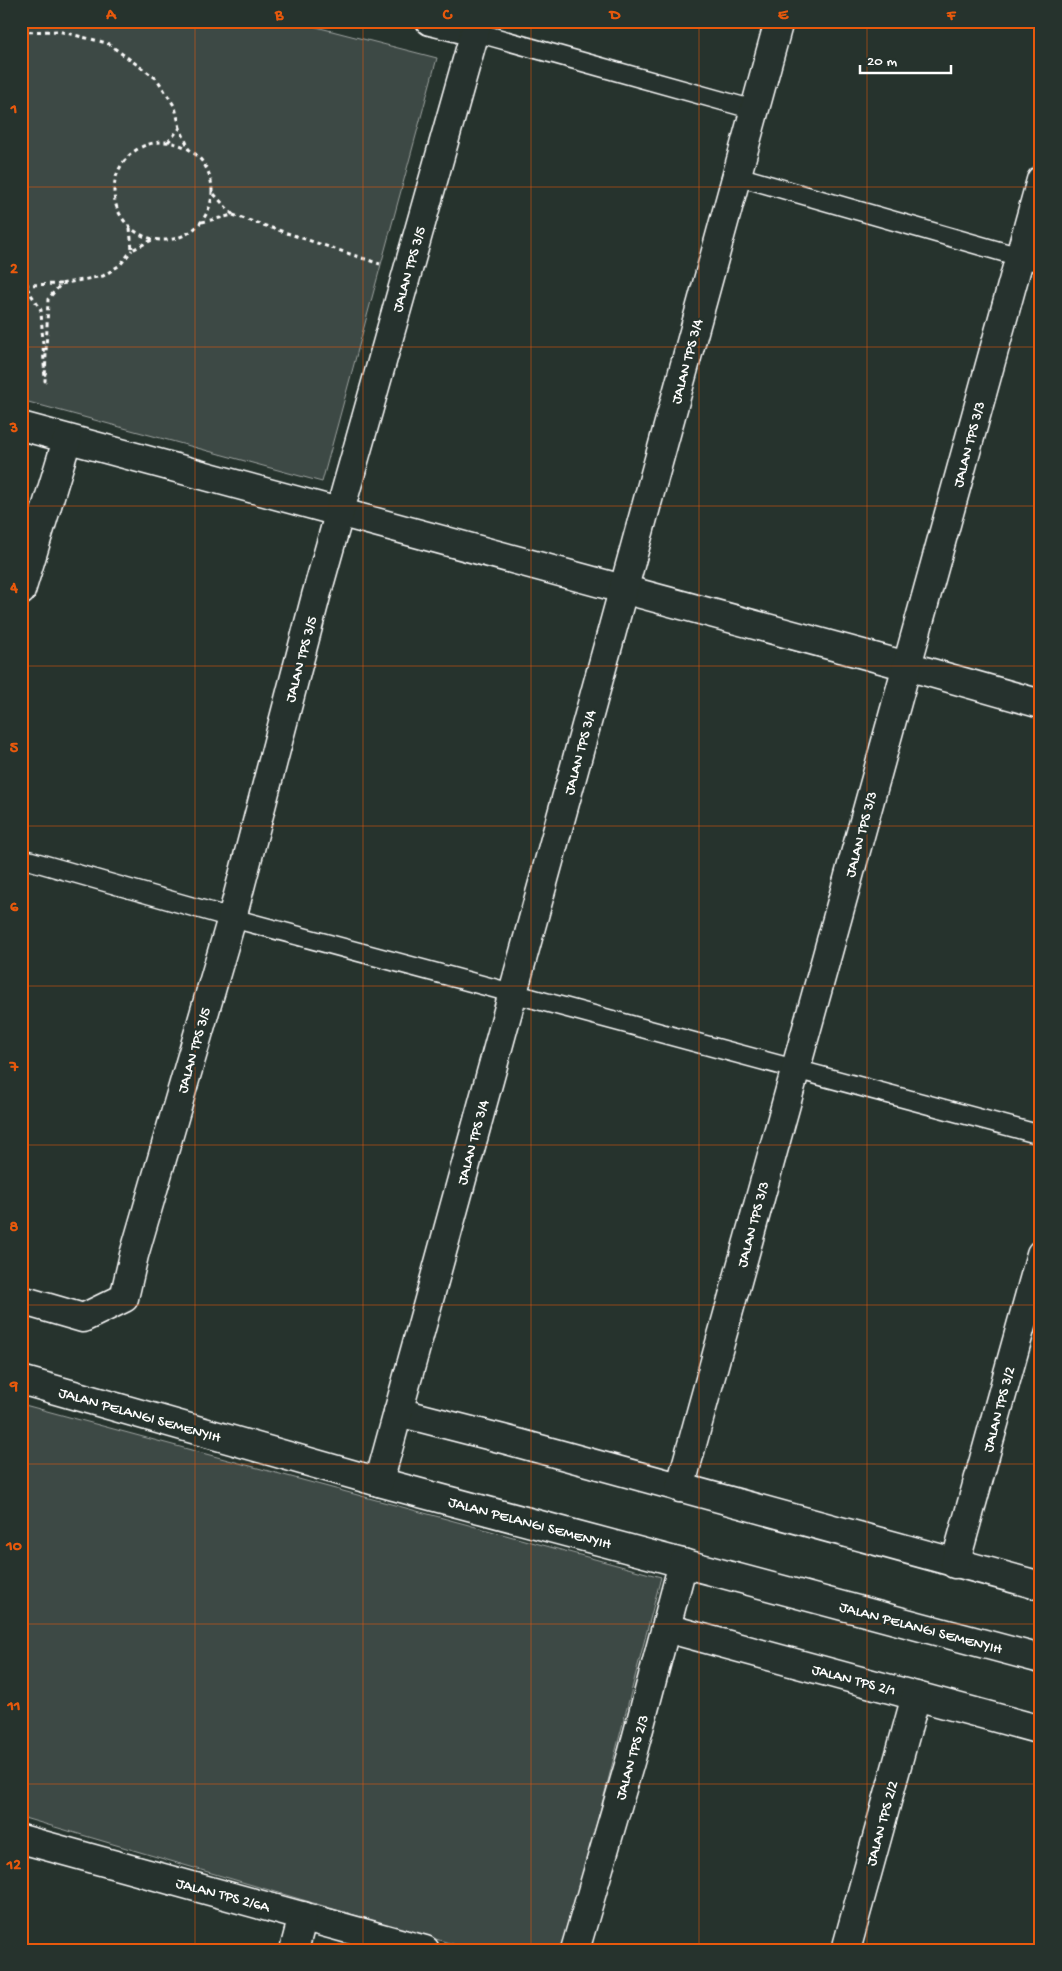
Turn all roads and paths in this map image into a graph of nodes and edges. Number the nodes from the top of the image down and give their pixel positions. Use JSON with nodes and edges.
{"nodes":[{"id":1,"x":430,"y":21,"type":"edge"},
{"id":2,"x":780,"y":21,"type":"edge"},
{"id":3,"x":477,"y":27,"type":"edge"},
{"id":4,"x":21,"y":32,"type":"edge"},
{"id":5,"x":755,"y":110,"type":"junction"},
{"id":6,"x":180,"y":128,"type":"junction"},
{"id":7,"x":168,"y":142,"type":"junction"},
{"id":8,"x":189,"y":150,"type":"junction"},
{"id":9,"x":737,"y":176,"type":"junction"},
{"id":10,"x":1041,"y":180,"type":"edge"},
{"id":11,"x":212,"y":192,"type":"junction"},
{"id":12,"x":233,"y":215,"type":"junction"},
{"id":13,"x":202,"y":222,"type":"junction"},
{"id":14,"x":130,"y":228,"type":"junction"},
{"id":15,"x":152,"y":240,"type":"junction"},
{"id":16,"x":132,"y":250,"type":"junction"},
{"id":17,"x":1030,"y":260,"type":"edge"},
{"id":18,"x":387,"y":266,"type":"dead end"},
{"id":19,"x":23,"y":284,"type":"edge"},
{"id":20,"x":61,"y":284,"type":"junction"},
{"id":21,"x":21,"y":426,"type":"edge"},
{"id":22,"x":67,"y":440,"type":"junction"},
{"id":23,"x":339,"y":513,"type":"junction"},
{"id":24,"x":624,"y":589,"type":"junction"},
{"id":25,"x":21,"y":591,"type":"edge"},
{"id":26,"x":907,"y":666,"type":"junction"},
{"id":27,"x":1041,"y":704,"type":"edge"},
{"id":28,"x":21,"y":858,"type":"edge"},
{"id":29,"x":232,"y":918,"type":"junction"},
{"id":30,"x":513,"y":994,"type":"junction"},
{"id":31,"x":795,"y":1069,"type":"junction"},
{"id":32,"x":1041,"y":1135,"type":"edge"},
{"id":33,"x":1041,"y":1254,"type":"edge"},
{"id":34,"x":21,"y":1300,"type":"edge"},
{"id":35,"x":21,"y":1380,"type":"edge"},
{"id":36,"x":398,"y":1412,"type":"junction"},
{"id":37,"x":379,"y":1482,"type":"junction"},
{"id":38,"x":680,"y":1488,"type":"junction"},
{"id":39,"x":683,"y":1563,"type":"junction"},
{"id":40,"x":956,"y":1564,"type":"junction"},
{"id":41,"x":1041,"y":1586,"type":"edge"},
{"id":42,"x":666,"y":1628,"type":"junction"},
{"id":43,"x":1041,"y":1659,"type":"edge"},
{"id":44,"x":916,"y":1696,"type":"junction"},
{"id":45,"x":1041,"y":1730,"type":"edge"},
{"id":46,"x":21,"y":1839,"type":"edge"},
{"id":47,"x":302,"y":1916,"type":"junction"},
{"id":48,"x":294,"y":1950,"type":"edge"},
{"id":49,"x":426,"y":1950,"type":"edge"},
{"id":50,"x":575,"y":1950,"type":"edge"},
{"id":51,"x":846,"y":1950,"type":"edge"}],
"edges":[{"from":1,"to":3,"type":"street"},
{"from":2,"to":5,"type":"street","name":"JALAN TPS 3/4"},
{"from":3,"to":5,"type":"lane"},
{"from":3,"to":23,"type":"street","name":"JALAN TPS 3/5"},
{"from":4,"to":6,"type":"path"},
{"from":5,"to":9,"type":"street","name":"JALAN TPS 3/4"},
{"from":6,"to":7,"type":"path"},
{"from":6,"to":8,"type":"path"},
{"from":7,"to":8,"type":"path"},
{"from":7,"to":14,"type":"path"},
{"from":8,"to":11,"type":"path"},
{"from":9,"to":17,"type":"lane"},
{"from":9,"to":24,"type":"street","name":"JALAN TPS 3/4"},
{"from":10,"to":17,"type":"street","name":"JALAN TPS 3/3"},
{"from":11,"to":12,"type":"path"},
{"from":11,"to":13,"type":"path"},
{"from":12,"to":13,"type":"path"},
{"from":12,"to":18,"type":"path"},
{"from":13,"to":15,"type":"path"},
{"from":14,"to":15,"type":"path"},
{"from":14,"to":16,"type":"path"},
{"from":15,"to":16,"type":"path"},
{"from":16,"to":20,"type":"path"},
{"from":17,"to":26,"type":"street","name":"JALAN TPS 3/3"},
{"from":19,"to":20,"type":"path"},
{"from":19,"to":20,"type":"path"},
{"from":21,"to":22,"type":"street"},
{"from":22,"to":23,"type":"street"},
{"from":22,"to":25,"type":"street"},
{"from":23,"to":24,"type":"street"},
{"from":23,"to":29,"type":"street","name":"JALAN TPS 3/5"},
{"from":24,"to":26,"type":"street"},
{"from":24,"to":30,"type":"street","name":"JALAN TPS 3/4"},
{"from":26,"to":27,"type":"street"},
{"from":26,"to":31,"type":"street","name":"JALAN TPS 3/3"},
{"from":28,"to":29,"type":"lane"},
{"from":29,"to":30,"type":"lane"},
{"from":29,"to":34,"type":"street","name":"JALAN TPS 3/5"},
{"from":30,"to":31,"type":"lane"},
{"from":30,"to":36,"type":"street","name":"JALAN TPS 3/4"},
{"from":31,"to":32,"type":"lane"},
{"from":31,"to":38,"type":"street","name":"JALAN TPS 3/3"},
{"from":33,"to":40,"type":"street","name":"JALAN TPS 3/2"},
{"from":35,"to":37,"type":"street","name":"JALAN PELANGI SEMENYIH"},
{"from":36,"to":37,"type":"street","name":"JALAN TPS 3/4"},
{"from":36,"to":38,"type":"street"},
{"from":37,"to":39,"type":"street","name":"JALAN PELANGI SEMENYIH"},
{"from":38,"to":40,"type":"street"},
{"from":39,"to":42,"type":"street","name":"JALAN TPS 2/3"},
{"from":39,"to":43,"type":"street","name":"JALAN PELANGI SEMENYIH"},
{"from":40,"to":41,"type":"street"},
{"from":42,"to":44,"type":"street","name":"JALAN TPS 2/1"},
{"from":42,"to":50,"type":"street","name":"JALAN TPS 2/3"},
{"from":44,"to":45,"type":"street","name":"JALAN TPS 2/1"},
{"from":44,"to":51,"type":"street","name":"JALAN TPS 2/2"},
{"from":46,"to":47,"type":"street","name":"JALAN TPS 2/6A"},
{"from":47,"to":48,"type":"street"},
{"from":47,"to":49,"type":"street","name":"JALAN TPS 2/6A"}]}
